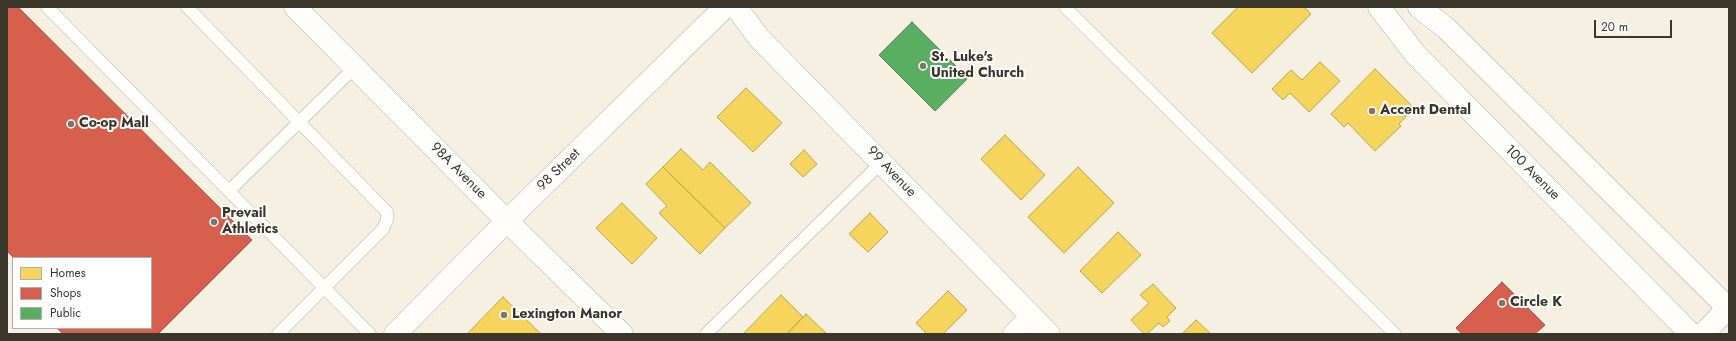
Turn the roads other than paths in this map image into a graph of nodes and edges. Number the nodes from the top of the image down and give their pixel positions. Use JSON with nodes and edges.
{"nodes":[{"id":1,"x":47,"y":7,"type":"edge"},
{"id":2,"x":187,"y":7,"type":"edge"},
{"id":3,"x":295,"y":7,"type":"edge"},
{"id":4,"x":725,"y":7,"type":"edge"},
{"id":5,"x":736,"y":7,"type":"edge"},
{"id":6,"x":1065,"y":7,"type":"edge"},
{"id":7,"x":1379,"y":7,"type":"edge"},
{"id":8,"x":1419,"y":7,"type":"edge"},
{"id":9,"x":355,"y":67,"type":"junction"},
{"id":10,"x":300,"y":122,"type":"junction"},
{"id":11,"x":882,"y":162,"type":"junction"},
{"id":12,"x":230,"y":190,"type":"junction"},
{"id":13,"x":507,"y":221,"type":"junction"},
{"id":14,"x":324,"y":288,"type":"junction"},
{"id":15,"x":1729,"y":308,"type":"edge"},
{"id":16,"x":1032,"y":317,"type":"junction"},
{"id":17,"x":278,"y":334,"type":"edge"},
{"id":18,"x":370,"y":334,"type":"edge"},
{"id":19,"x":395,"y":334,"type":"edge"},
{"id":20,"x":622,"y":334,"type":"edge"},
{"id":21,"x":706,"y":334,"type":"edge"},
{"id":22,"x":1014,"y":334,"type":"edge"},
{"id":23,"x":1049,"y":334,"type":"edge"},
{"id":24,"x":1395,"y":334,"type":"edge"},
{"id":25,"x":1691,"y":334,"type":"edge"},
{"id":26,"x":1703,"y":334,"type":"edge"}],
"edges":[{"from":1,"to":12,"type":"lane"},
{"from":2,"to":10,"type":"lane"},
{"from":3,"to":9,"type":"street","name":"98A Avenue"},
{"from":4,"to":13,"type":"street","name":"98 Street"},
{"from":5,"to":11,"type":"street","name":"99 Avenue"},
{"from":6,"to":24,"type":"lane"},
{"from":7,"to":25,"type":"street","name":"100 Avenue"},
{"from":8,"to":15,"type":"street"},
{"from":9,"to":10,"type":"lane"},
{"from":9,"to":13,"type":"street","name":"98A Avenue"},
{"from":10,"to":12,"type":"lane"},
{"from":10,"to":14,"type":"lane"},
{"from":11,"to":16,"type":"street","name":"99 Avenue"},
{"from":11,"to":21,"type":"lane"},
{"from":12,"to":14,"type":"lane"},
{"from":13,"to":19,"type":"street","name":"98 Street"},
{"from":13,"to":20,"type":"street","name":"98A Avenue"},
{"from":14,"to":17,"type":"lane"},
{"from":14,"to":18,"type":"lane"},
{"from":15,"to":26,"type":"street"},
{"from":16,"to":22,"type":"street"},
{"from":16,"to":23,"type":"street","name":"99 Avenue"}]}
